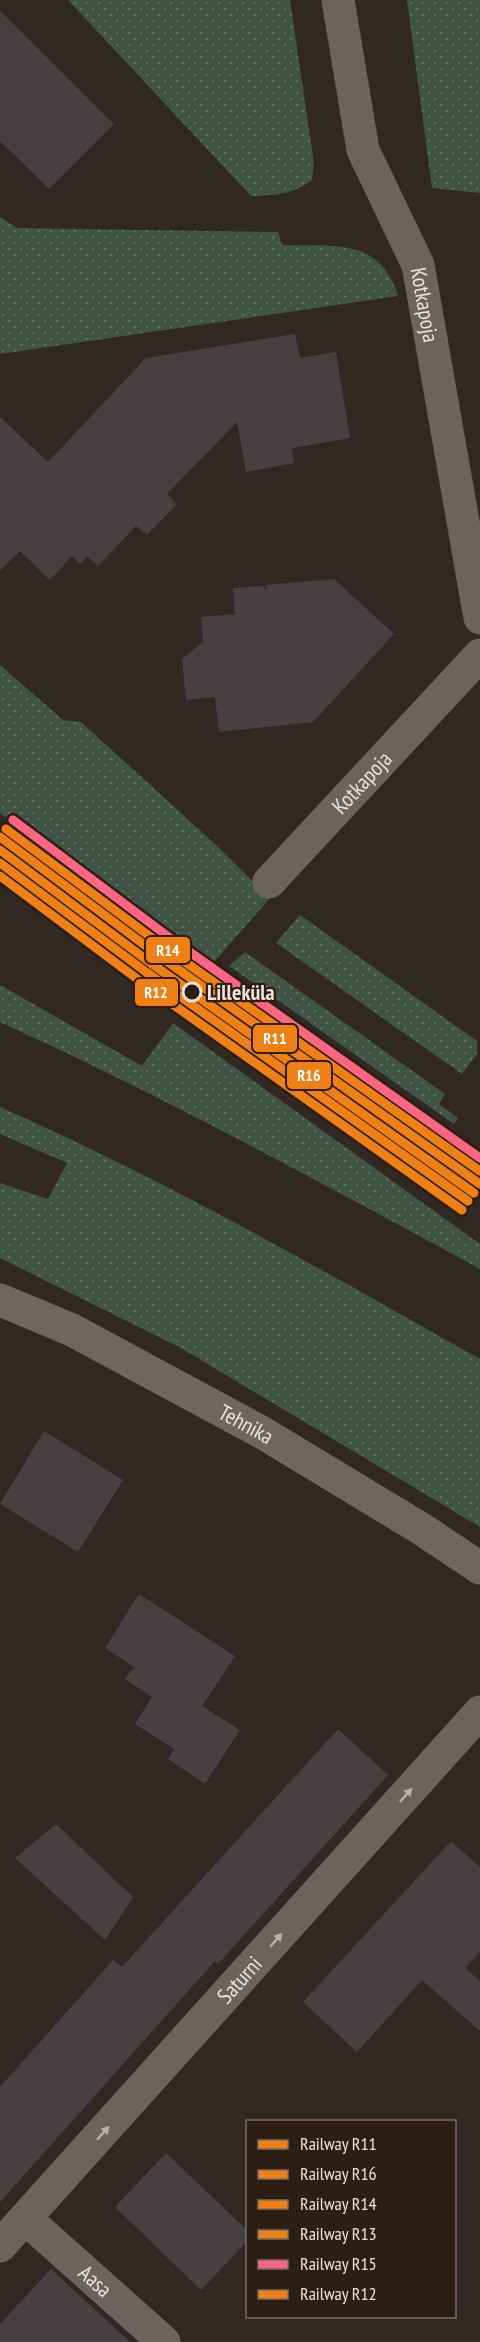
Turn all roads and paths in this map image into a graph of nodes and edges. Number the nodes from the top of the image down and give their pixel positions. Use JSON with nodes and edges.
{"nodes":[{"id":1,"x":338,"y":0,"type":"edge"},
{"id":2,"x":480,"y":618,"type":"edge"},
{"id":3,"x":480,"y":655,"type":"edge"},
{"id":4,"x":268,"y":882,"type":"dead end"},
{"id":5,"x":0,"y":1300,"type":"edge"},
{"id":6,"x":480,"y":1568,"type":"edge"},
{"id":7,"x":480,"y":1712,"type":"edge"},
{"id":8,"x":26,"y":2219,"type":"junction"},
{"id":9,"x":0,"y":2246,"type":"edge"},
{"id":10,"x":164,"y":2342,"type":"edge"}],
"edges":[{"from":1,"to":2,"type":"street","name":"Kotkapoja"},
{"from":3,"to":4,"type":"street","name":"Kotkapoja"},
{"from":5,"to":6,"type":"main road","name":"Tehnika"},
{"from":8,"to":7,"type":"street","name":"Saturni","one_way":true},
{"from":8,"to":9,"type":"street","name":"Saturni"},
{"from":8,"to":10,"type":"street","name":"Aasa"}]}
